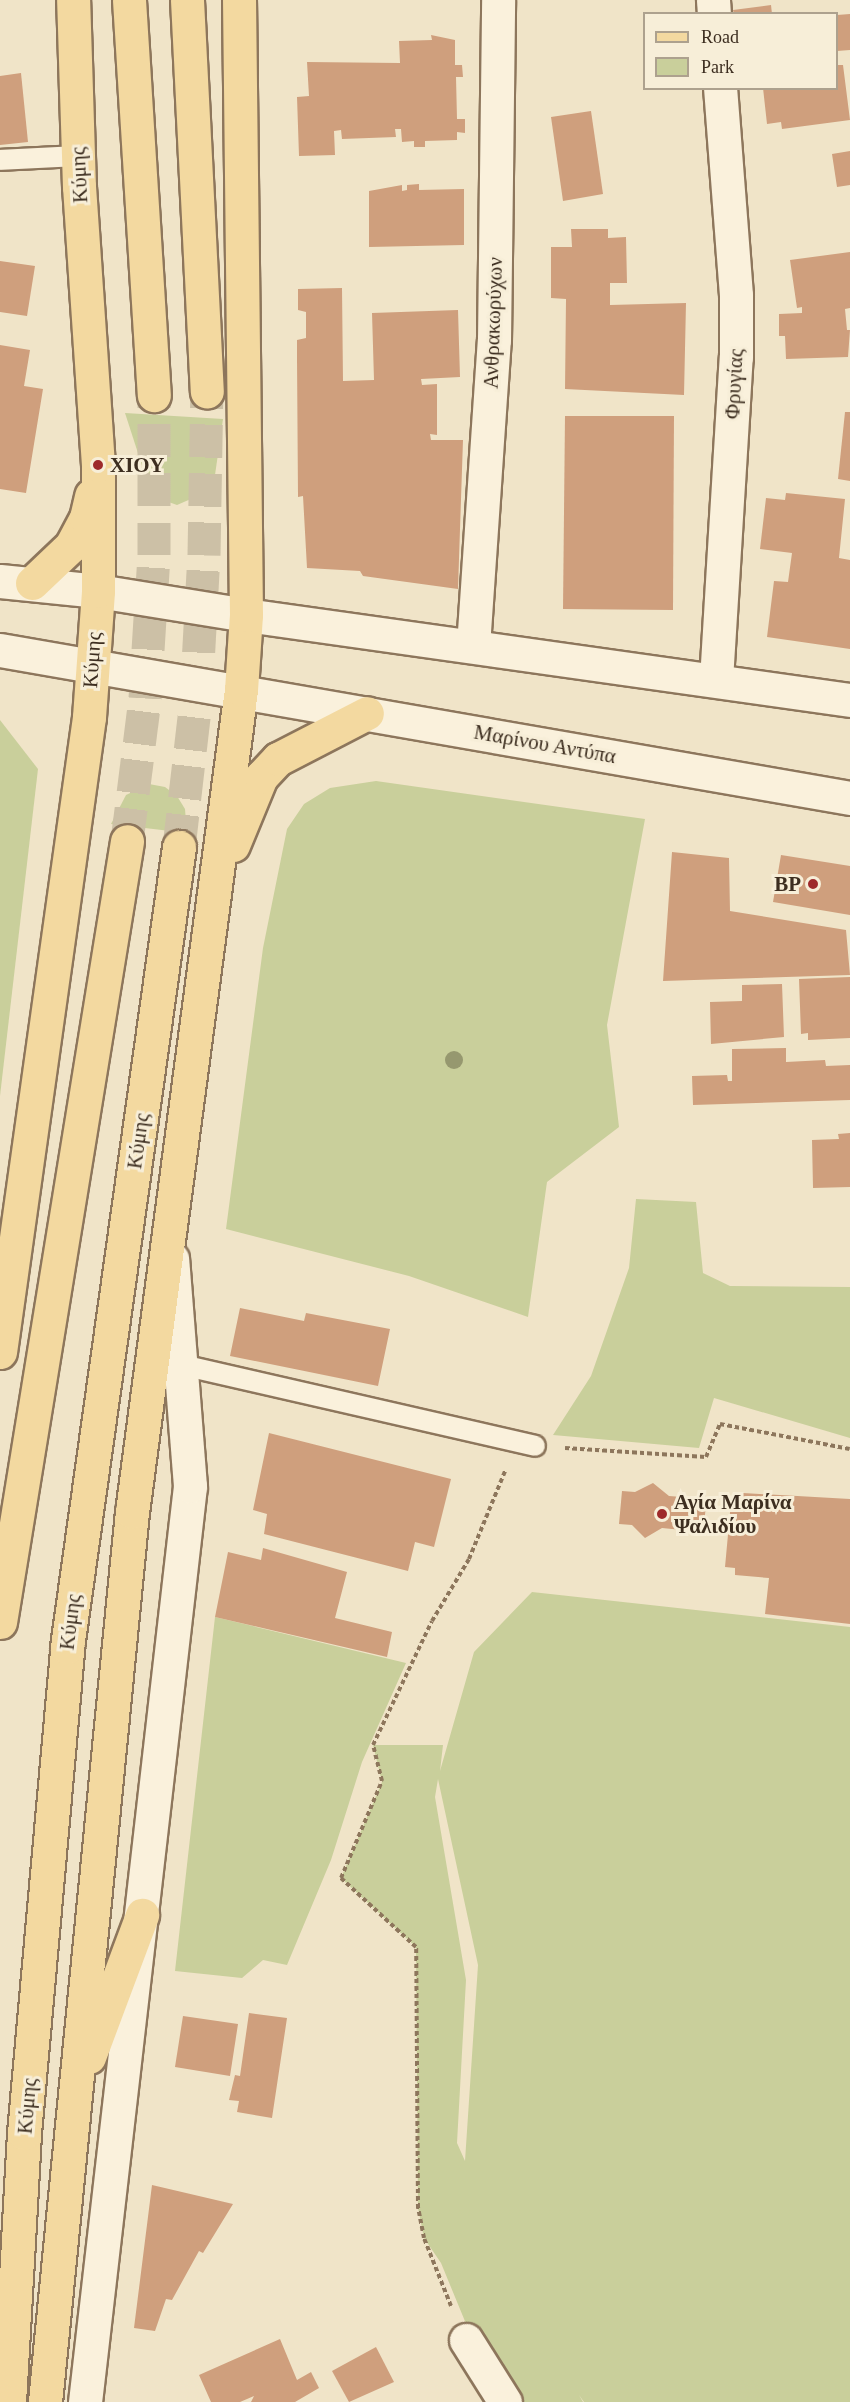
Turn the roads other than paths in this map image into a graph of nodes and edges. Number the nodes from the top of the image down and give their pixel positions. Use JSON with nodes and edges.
{"nodes":[{"id":1,"x":73,"y":0,"type":"edge"},
{"id":2,"x":129,"y":0,"type":"edge"},
{"id":3,"x":187,"y":0,"type":"edge"},
{"id":4,"x":239,"y":0,"type":"edge"},
{"id":5,"x":498,"y":0,"type":"edge"},
{"id":6,"x":720,"y":90,"type":"edge"},
{"id":7,"x":78,"y":156,"type":"junction"},
{"id":8,"x":0,"y":160,"type":"edge"},
{"id":9,"x":207,"y":391,"type":"tunnel mouth"},
{"id":10,"x":154,"y":395,"type":"tunnel mouth"},
{"id":11,"x":98,"y":465,"type":"junction"},
{"id":12,"x":0,"y":580,"type":"edge"},
{"id":13,"x":32,"y":584,"type":"junction"},
{"id":14,"x":98,"y":591,"type":"junction"},
{"id":15,"x":246,"y":615,"type":"junction"},
{"id":16,"x":473,"y":646,"type":"junction"},
{"id":17,"x":0,"y":650,"type":"edge"},
{"id":18,"x":91,"y":665,"type":"junction"},
{"id":19,"x":716,"y":680,"type":"junction"},
{"id":20,"x":241,"y":690,"type":"junction"},
{"id":21,"x":850,"y":700,"type":"edge"},
{"id":22,"x":367,"y":713,"type":"junction"},
{"id":23,"x":850,"y":798,"type":"edge"},
{"id":24,"x":128,"y":841,"type":"tunnel mouth"},
{"id":25,"x":179,"y":847,"type":"tunnel mouth"},
{"id":26,"x":216,"y":886,"type":"junction"},
{"id":27,"x":170,"y":1245,"type":"junction"},
{"id":28,"x":0,"y":1352,"type":"edge"},
{"id":29,"x":182,"y":1365,"type":"junction"},
{"id":30,"x":526,"y":1443,"type":"road end"},
{"id":31,"x":0,"y":1622,"type":"edge"},
{"id":32,"x":142,"y":1915,"type":"junction"},
{"id":33,"x":74,"y":2098,"type":"junction"},
{"id":34,"x":466,"y":2340,"type":"road end"},
{"id":35,"x":9,"y":2402,"type":"edge"},
{"id":36,"x":45,"y":2402,"type":"edge"},
{"id":37,"x":85,"y":2402,"type":"edge"},
{"id":38,"x":505,"y":2402,"type":"edge"}],
"edges":[{"from":1,"to":7,"type":"main road","name":"Κύμης"},
{"from":2,"to":10,"type":"main road"},
{"from":3,"to":9,"type":"main road"},
{"from":4,"to":15,"type":"main road"},
{"from":5,"to":16,"type":"street","name":"Ανθρακωρύχων"},
{"from":6,"to":19,"type":"street","name":"Φρυγίας"},
{"from":7,"to":8,"type":"lane"},
{"from":7,"to":11,"type":"main road","name":"Κύμης"},
{"from":11,"to":13,"type":"main road"},
{"from":11,"to":14,"type":"main road","name":"Κύμης"},
{"from":12,"to":13,"type":"street"},
{"from":13,"to":14,"type":"street"},
{"from":14,"to":15,"type":"street"},
{"from":14,"to":18,"type":"main road","name":"Κύμης"},
{"from":15,"to":16,"type":"street"},
{"from":15,"to":20,"type":"main road"},
{"from":16,"to":19,"type":"street"},
{"from":17,"to":18,"type":"street","name":"Μαρίνου Αντύπα"},
{"from":18,"to":20,"type":"street","name":"Μαρίνου Αντύπα"},
{"from":18,"to":28,"type":"main road","name":"Κύμης"},
{"from":19,"to":21,"type":"street"},
{"from":20,"to":22,"type":"street","name":"Μαρίνου Αντύπα"},
{"from":20,"to":26,"type":"main road"},
{"from":22,"to":23,"type":"street","name":"Μαρίνου Αντύπα"},
{"from":22,"to":26,"type":"main road"},
{"from":24,"to":31,"type":"main road"},
{"from":25,"to":35,"type":"main road","name":"Κύμης"},
{"from":26,"to":27,"type":"main road"},
{"from":27,"to":29,"type":"street"},
{"from":27,"to":33,"type":"main road"},
{"from":29,"to":30,"type":"lane"},
{"from":29,"to":32,"type":"street"},
{"from":32,"to":33,"type":"main road"},
{"from":32,"to":37,"type":"street"},
{"from":33,"to":36,"type":"main road"},
{"from":34,"to":38,"type":"street"}]}
